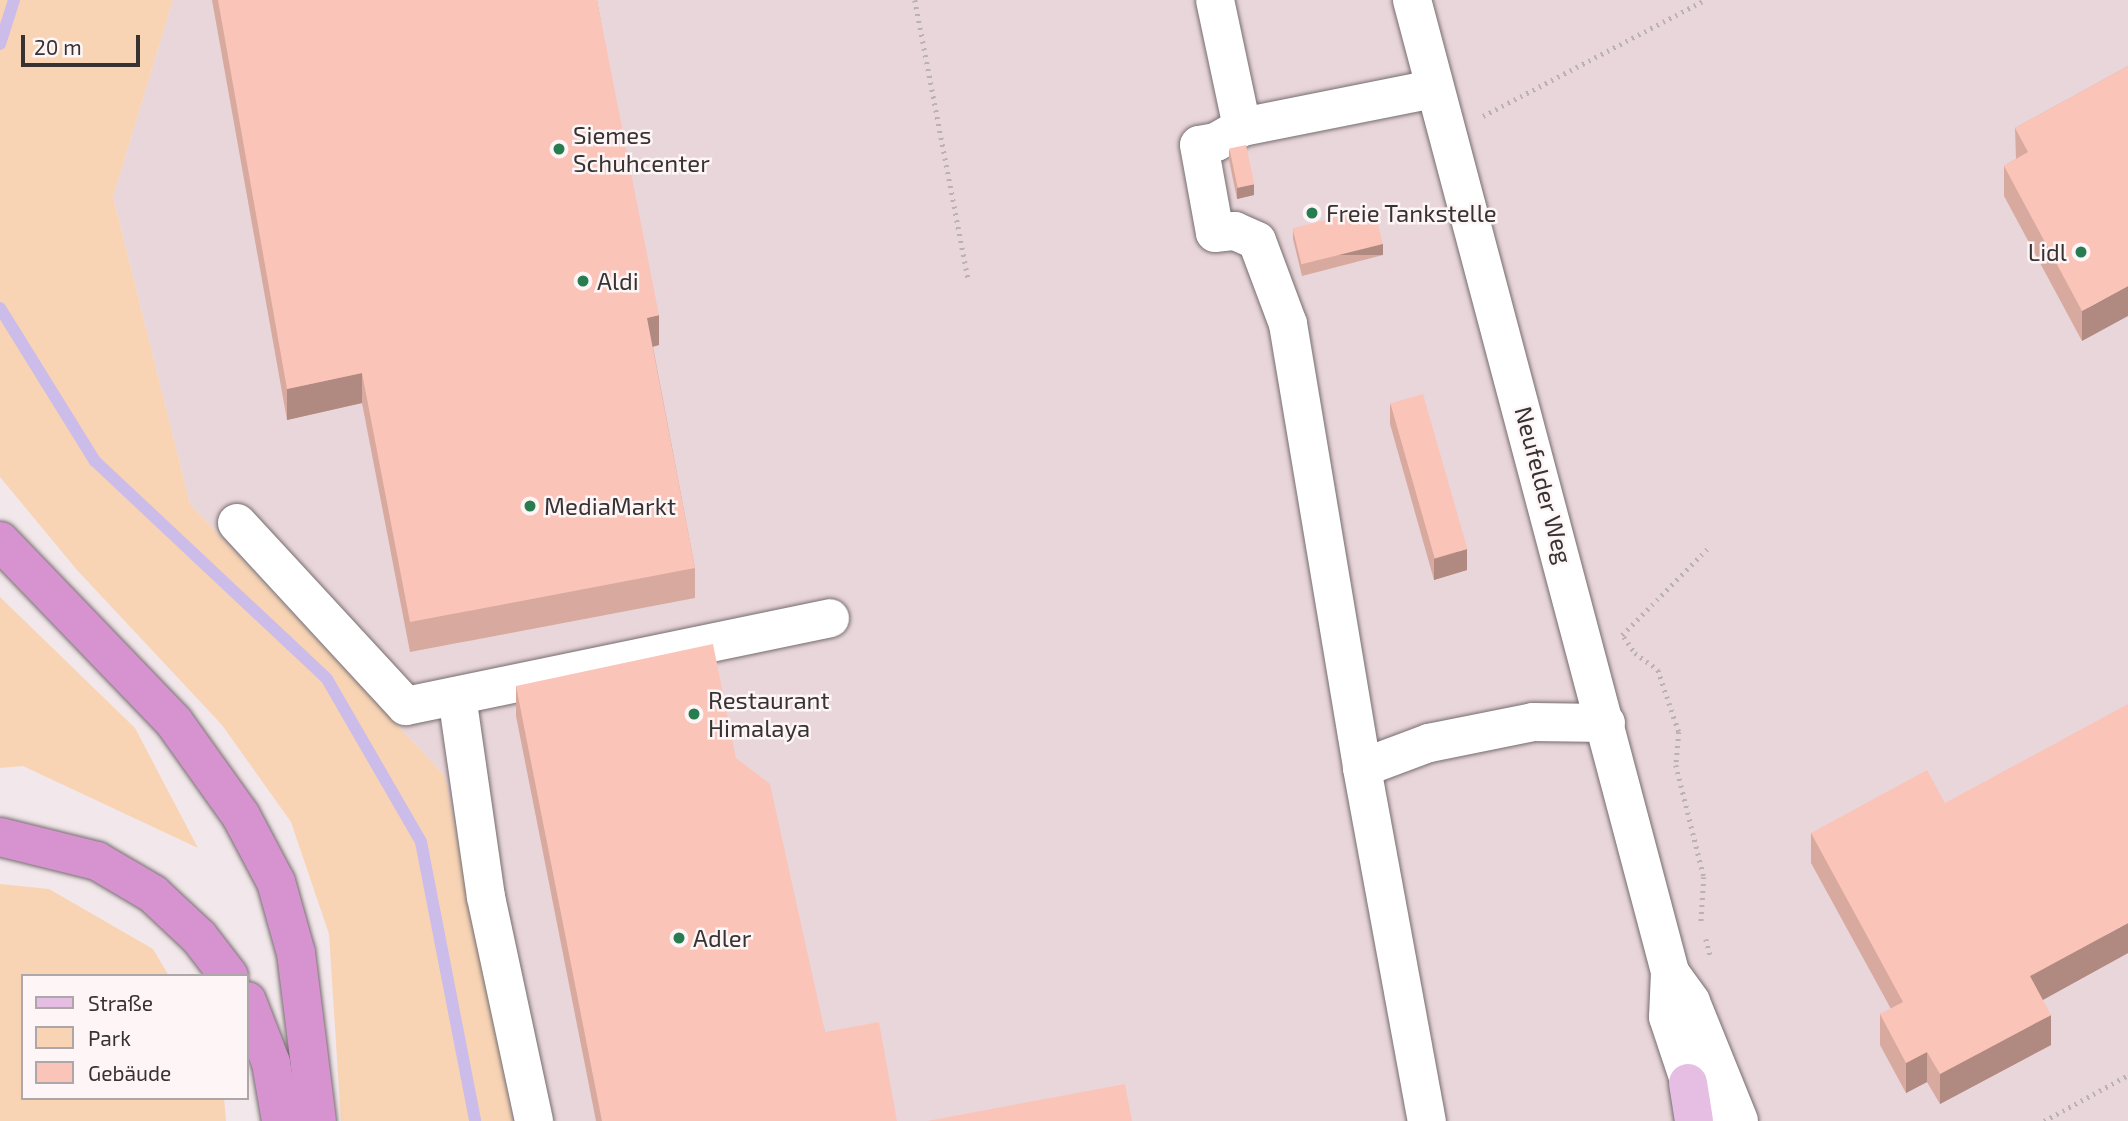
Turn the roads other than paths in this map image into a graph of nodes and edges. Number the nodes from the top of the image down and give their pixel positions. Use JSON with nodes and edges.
{"nodes":[{"id":1,"x":1215,"y":0,"type":"edge"},
{"id":2,"x":1412,"y":0,"type":"edge"},
{"id":3,"x":1433,"y":89,"type":"junction"},
{"id":4,"x":1241,"y":127,"type":"junction"},
{"id":5,"x":237,"y":523,"type":"dead end"},
{"id":6,"x":0,"y":541,"type":"edge"},
{"id":7,"x":830,"y":618,"type":"dead end"},
{"id":8,"x":457,"y":696,"type":"junction"},
{"id":9,"x":1606,"y":723,"type":"junction"},
{"id":10,"x":1362,"y":768,"type":"junction"},
{"id":11,"x":0,"y":837,"type":"edge"},
{"id":12,"x":1670,"y":972,"type":"junction"},
{"id":13,"x":227,"y":974,"type":"edge"},
{"id":14,"x":248,"y":1004,"type":"edge"},
{"id":15,"x":1688,"y":1083,"type":"junction"},
{"id":16,"x":281,"y":1121,"type":"edge"},
{"id":17,"x":317,"y":1121,"type":"edge"},
{"id":18,"x":534,"y":1121,"type":"edge"},
{"id":19,"x":1427,"y":1121,"type":"edge"},
{"id":20,"x":1694,"y":1121,"type":"edge"},
{"id":21,"x":1702,"y":1121,"type":"edge"},
{"id":22,"x":1738,"y":1121,"type":"edge"}],
"edges":[{"from":1,"to":4,"type":"street"},
{"from":2,"to":3,"type":"street","name":"Neufelder Weg"},
{"from":3,"to":4,"type":"street"},
{"from":3,"to":9,"type":"street","name":"Neufelder Weg"},
{"from":4,"to":10,"type":"street"},
{"from":5,"to":8,"type":"street"},
{"from":6,"to":17,"type":"highway"},
{"from":7,"to":8,"type":"street"},
{"from":8,"to":18,"type":"street"},
{"from":9,"to":10,"type":"street"},
{"from":9,"to":12,"type":"street","name":"Neufelder Weg"},
{"from":10,"to":19,"type":"street"},
{"from":11,"to":13,"type":"highway"},
{"from":12,"to":15,"type":"street","name":"Neufelder Weg"},
{"from":12,"to":22,"type":"street","name":"Neufelder Weg"},
{"from":14,"to":16,"type":"highway"},
{"from":15,"to":20,"type":"main road"},
{"from":15,"to":21,"type":"street","name":"Neufelder Weg"}]}
